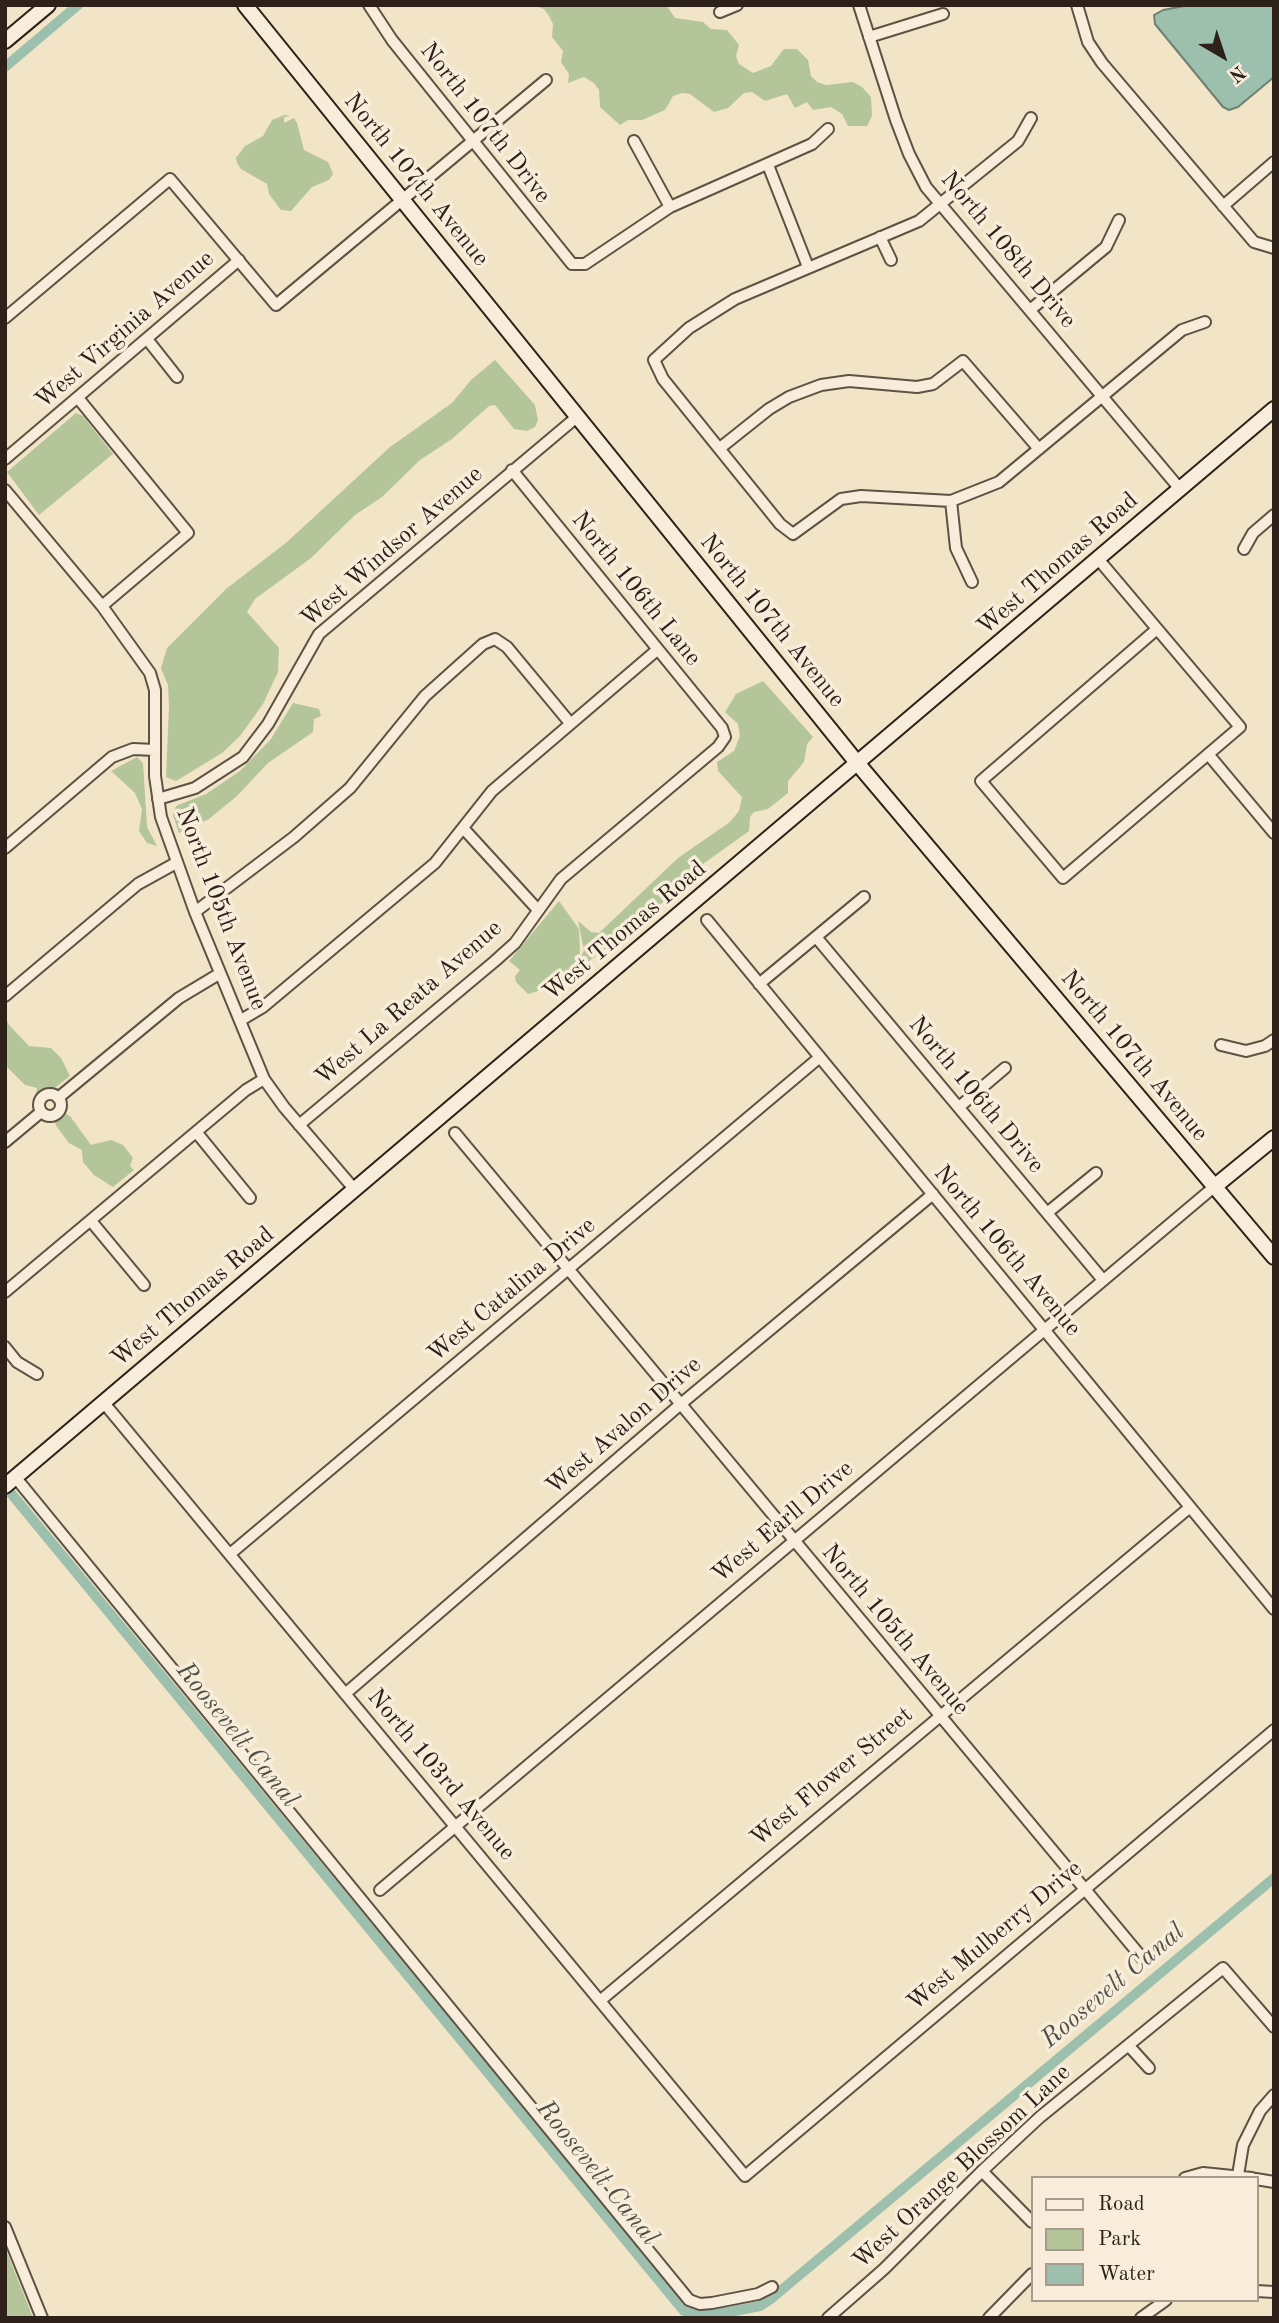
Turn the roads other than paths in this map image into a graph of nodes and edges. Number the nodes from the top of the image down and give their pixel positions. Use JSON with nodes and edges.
{"nodes":[{"id":1,"x":48,"y":5,"type":"edge"},
{"id":2,"x":245,"y":5,"type":"edge"},
{"id":3,"x":369,"y":5,"type":"edge"},
{"id":4,"x":737,"y":5,"type":"edge"},
{"id":5,"x":859,"y":5,"type":"edge"},
{"id":6,"x":1077,"y":5,"type":"edge"},
{"id":7,"x":720,"y":12,"type":"dead end"},
{"id":8,"x":943,"y":14,"type":"dead end"},
{"id":9,"x":869,"y":37,"type":"junction"},
{"id":10,"x":5,"y":41,"type":"edge"},
{"id":11,"x":546,"y":80,"type":"dead end"},
{"id":12,"x":1031,"y":118,"type":"dead end"},
{"id":13,"x":828,"y":129,"type":"dead end"},
{"id":14,"x":473,"y":139,"type":"junction"},
{"id":15,"x":634,"y":141,"type":"dead end"},
{"id":16,"x":1274,"y":162,"type":"edge"},
{"id":17,"x":768,"y":165,"type":"junction"},
{"id":18,"x":402,"y":197,"type":"junction"},
{"id":19,"x":941,"y":204,"type":"junction"},
{"id":20,"x":1223,"y":206,"type":"junction"},
{"id":21,"x":670,"y":207,"type":"junction"},
{"id":22,"x":1119,"y":220,"type":"dead end"},
{"id":23,"x":880,"y":237,"type":"junction"},
{"id":24,"x":1274,"y":248,"type":"edge"},
{"id":25,"x":239,"y":260,"type":"junction"},
{"id":26,"x":891,"y":260,"type":"dead end"},
{"id":27,"x":808,"y":267,"type":"junction"},
{"id":28,"x":1030,"y":310,"type":"junction"},
{"id":29,"x":5,"y":318,"type":"edge"},
{"id":30,"x":1205,"y":322,"type":"dead end"},
{"id":31,"x":147,"y":339,"type":"junction"},
{"id":32,"x":177,"y":377,"type":"dead end"},
{"id":33,"x":1102,"y":395,"type":"junction"},
{"id":34,"x":78,"y":398,"type":"junction"},
{"id":35,"x":1274,"y":409,"type":"edge"},
{"id":36,"x":578,"y":416,"type":"junction"},
{"id":37,"x":720,"y":448,"type":"junction"},
{"id":38,"x":1039,"y":449,"type":"junction"},
{"id":39,"x":5,"y":459,"type":"edge"},
{"id":40,"x":512,"y":470,"type":"junction"},
{"id":41,"x":1180,"y":489,"type":"junction"},
{"id":42,"x":5,"y":490,"type":"edge"},
{"id":43,"x":951,"y":501,"type":"junction"},
{"id":44,"x":1274,"y":515,"type":"edge"},
{"id":45,"x":1244,"y":549,"type":"dead end"},
{"id":46,"x":1099,"y":560,"type":"junction"},
{"id":47,"x":972,"y":582,"type":"dead end"},
{"id":48,"x":102,"y":606,"type":"junction"},
{"id":49,"x":1157,"y":629,"type":"junction"},
{"id":50,"x":657,"y":650,"type":"junction"},
{"id":51,"x":570,"y":723,"type":"junction"},
{"id":52,"x":725,"y":737,"type":"joint"},
{"id":53,"x":155,"y":750,"type":"junction"},
{"id":54,"x":1208,"y":754,"type":"junction"},
{"id":55,"x":858,"y":764,"type":"junction"},
{"id":56,"x":158,"y":799,"type":"junction"},
{"id":57,"x":463,"y":828,"type":"junction"},
{"id":58,"x":1274,"y":833,"type":"edge"},
{"id":59,"x":5,"y":848,"type":"edge"},
{"id":60,"x":176,"y":863,"type":"junction"},
{"id":61,"x":864,"y":897,"type":"dead end"},
{"id":62,"x":538,"y":910,"type":"junction"},
{"id":63,"x":195,"y":912,"type":"junction"},
{"id":64,"x":707,"y":920,"type":"dead end"},
{"id":65,"x":816,"y":937,"type":"junction"},
{"id":66,"x":219,"y":974,"type":"junction"},
{"id":67,"x":759,"y":984,"type":"junction"},
{"id":68,"x":5,"y":996,"type":"edge"},
{"id":69,"x":241,"y":1020,"type":"junction"},
{"id":70,"x":1274,"y":1040,"type":"edge"},
{"id":71,"x":1221,"y":1045,"type":"dead end"},
{"id":72,"x":820,"y":1057,"type":"junction"},
{"id":73,"x":1005,"y":1068,"type":"dead end"},
{"id":74,"x":264,"y":1079,"type":"junction"},
{"id":75,"x":959,"y":1107,"type":"junction"},
{"id":76,"x":299,"y":1125,"type":"junction"},
{"id":77,"x":197,"y":1133,"type":"junction"},
{"id":78,"x":455,"y":1133,"type":"dead end"},
{"id":79,"x":1274,"y":1138,"type":"edge"},
{"id":80,"x":5,"y":1142,"type":"edge"},
{"id":81,"x":1096,"y":1173,"type":"dead end"},
{"id":82,"x":1214,"y":1187,"type":"junction"},
{"id":83,"x":355,"y":1190,"type":"junction"},
{"id":84,"x":933,"y":1194,"type":"junction"},
{"id":85,"x":250,"y":1198,"type":"dead end"},
{"id":86,"x":1047,"y":1213,"type":"junction"},
{"id":87,"x":91,"y":1221,"type":"junction"},
{"id":88,"x":1274,"y":1257,"type":"edge"},
{"id":89,"x":569,"y":1269,"type":"junction"},
{"id":90,"x":1103,"y":1280,"type":"junction"},
{"id":91,"x":144,"y":1284,"type":"dead end"},
{"id":92,"x":5,"y":1292,"type":"edge"},
{"id":93,"x":1045,"y":1329,"type":"junction"},
{"id":94,"x":5,"y":1347,"type":"edge"},
{"id":95,"x":37,"y":1374,"type":"dead end"},
{"id":96,"x":104,"y":1403,"type":"junction"},
{"id":97,"x":682,"y":1403,"type":"junction"},
{"id":98,"x":10,"y":1482,"type":"edge"},
{"id":99,"x":1189,"y":1508,"type":"junction"},
{"id":100,"x":793,"y":1541,"type":"junction"},
{"id":101,"x":230,"y":1554,"type":"junction"},
{"id":102,"x":1274,"y":1609,"type":"edge"},
{"id":103,"x":345,"y":1694,"type":"junction"},
{"id":104,"x":939,"y":1714,"type":"junction"},
{"id":105,"x":1274,"y":1730,"type":"edge"},
{"id":106,"x":456,"y":1825,"type":"junction"},
{"id":107,"x":380,"y":1890,"type":"dead end"},
{"id":108,"x":1083,"y":1890,"type":"junction"},
{"id":109,"x":1143,"y":1959,"type":"dead end"},
{"id":110,"x":601,"y":2000,"type":"junction"},
{"id":111,"x":1273,"y":2025,"type":"edge"},
{"id":112,"x":1129,"y":2046,"type":"junction"},
{"id":113,"x":1149,"y":2068,"type":"dead end"},
{"id":114,"x":1274,"y":2095,"type":"edge"},
{"id":115,"x":982,"y":2171,"type":"junction"},
{"id":116,"x":1238,"y":2175,"type":"junction"},
{"id":117,"x":745,"y":2176,"type":"joint"},
{"id":118,"x":1192,"y":2176,"type":"edge"},
{"id":119,"x":1243,"y":2176,"type":"edge"},
{"id":120,"x":1030,"y":2220,"type":"edge"},
{"id":121,"x":5,"y":2227,"type":"edge"},
{"id":122,"x":1030,"y":2276,"type":"edge"},
{"id":123,"x":772,"y":2287,"type":"dead end"},
{"id":124,"x":1163,"y":2302,"type":"edge"},
{"id":125,"x":42,"y":2318,"type":"edge"},
{"id":126,"x":828,"y":2318,"type":"edge"},
{"id":127,"x":989,"y":2318,"type":"edge"},
{"id":128,"x":1142,"y":2318,"type":"edge"}],
"edges":[{"from":1,"to":10,"type":"main road"},
{"from":2,"to":18,"type":"main road","name":"North 107th Avenue"},
{"from":3,"to":14,"type":"street","name":"North 107th Drive"},
{"from":4,"to":7,"type":"street"},
{"from":5,"to":9,"type":"street","name":"North 108th Drive"},
{"from":6,"to":20,"type":"street"},
{"from":8,"to":9,"type":"street"},
{"from":9,"to":19,"type":"street","name":"North 108th Drive"},
{"from":11,"to":14,"type":"street"},
{"from":12,"to":19,"type":"street"},
{"from":13,"to":17,"type":"street"},
{"from":14,"to":18,"type":"street"},
{"from":14,"to":21,"type":"street","name":"North 107th Drive"},
{"from":15,"to":21,"type":"street"},
{"from":16,"to":20,"type":"street"},
{"from":17,"to":21,"type":"street"},
{"from":17,"to":27,"type":"street"},
{"from":18,"to":25,"type":"street"},
{"from":18,"to":36,"type":"main road","name":"North 107th Avenue"},
{"from":19,"to":23,"type":"street"},
{"from":19,"to":28,"type":"street","name":"North 108th Drive"},
{"from":20,"to":24,"type":"street"},
{"from":22,"to":28,"type":"street"},
{"from":23,"to":26,"type":"street"},
{"from":23,"to":27,"type":"street"},
{"from":25,"to":29,"type":"street"},
{"from":25,"to":31,"type":"street","name":"West Virginia Avenue"},
{"from":27,"to":37,"type":"street"},
{"from":28,"to":33,"type":"street","name":"North 108th Drive"},
{"from":30,"to":33,"type":"street"},
{"from":31,"to":32,"type":"street"},
{"from":31,"to":34,"type":"street","name":"West Virginia Avenue"},
{"from":33,"to":38,"type":"street"},
{"from":33,"to":41,"type":"street","name":"North 108th Drive"},
{"from":34,"to":39,"type":"street","name":"West Virginia Avenue"},
{"from":34,"to":48,"type":"street"},
{"from":35,"to":41,"type":"main road","name":"West Thomas Road"},
{"from":36,"to":40,"type":"street","name":"West Windsor Avenue"},
{"from":36,"to":55,"type":"main road","name":"North 107th Avenue"},
{"from":37,"to":38,"type":"street"},
{"from":37,"to":43,"type":"street"},
{"from":38,"to":43,"type":"street"},
{"from":40,"to":50,"type":"street","name":"North 106th Lane"},
{"from":40,"to":56,"type":"street","name":"West Windsor Avenue"},
{"from":41,"to":46,"type":"main road","name":"West Thomas Road"},
{"from":42,"to":48,"type":"street","name":"North 105th Avenue"},
{"from":43,"to":47,"type":"street"},
{"from":44,"to":45,"type":"street"},
{"from":46,"to":49,"type":"street"},
{"from":46,"to":55,"type":"main road","name":"West Thomas Road"},
{"from":48,"to":53,"type":"street","name":"North 105th Avenue"},
{"from":49,"to":54,"type":"street"},
{"from":49,"to":54,"type":"street"},
{"from":50,"to":51,"type":"street"},
{"from":50,"to":52,"type":"street","name":"North 106th Lane"},
{"from":51,"to":57,"type":"street"},
{"from":51,"to":63,"type":"street"},
{"from":52,"to":62,"type":"street","name":"West La Reata Avenue"},
{"from":53,"to":56,"type":"street","name":"North 105th Avenue"},
{"from":53,"to":59,"type":"street"},
{"from":54,"to":58,"type":"street"},
{"from":55,"to":82,"type":"main road","name":"North 107th Avenue"},
{"from":55,"to":83,"type":"main road","name":"West Thomas Road"},
{"from":56,"to":60,"type":"street","name":"North 105th Avenue"},
{"from":57,"to":62,"type":"street"},
{"from":57,"to":69,"type":"street"},
{"from":60,"to":63,"type":"street","name":"North 105th Avenue"},
{"from":60,"to":68,"type":"street"},
{"from":61,"to":65,"type":"street"},
{"from":62,"to":76,"type":"street","name":"West La Reata Avenue"},
{"from":63,"to":66,"type":"street","name":"North 105th Avenue"},
{"from":64,"to":67,"type":"street","name":"North 106th Avenue"},
{"from":65,"to":67,"type":"street"},
{"from":65,"to":75,"type":"street","name":"North 106th Drive"},
{"from":66,"to":69,"type":"street","name":"North 105th Avenue"},
{"from":66,"to":80,"type":"street"},
{"from":67,"to":72,"type":"street","name":"North 106th Avenue"},
{"from":69,"to":74,"type":"street","name":"North 105th Avenue"},
{"from":70,"to":71,"type":"street"},
{"from":72,"to":84,"type":"street","name":"North 106th Avenue"},
{"from":72,"to":89,"type":"street","name":"West Catalina Drive"},
{"from":73,"to":75,"type":"street"},
{"from":74,"to":76,"type":"street","name":"North 105th Avenue"},
{"from":74,"to":77,"type":"street"},
{"from":75,"to":86,"type":"street","name":"North 106th Drive"},
{"from":76,"to":83,"type":"street","name":"North 105th Avenue"},
{"from":77,"to":85,"type":"street"},
{"from":77,"to":87,"type":"street"},
{"from":78,"to":89,"type":"street","name":"North 105th Avenue"},
{"from":79,"to":82,"type":"main road"},
{"from":81,"to":86,"type":"street"},
{"from":82,"to":88,"type":"main road","name":"North 107th Avenue"},
{"from":82,"to":90,"type":"street","name":"West Earll Drive"},
{"from":83,"to":96,"type":"main road","name":"West Thomas Road"},
{"from":84,"to":93,"type":"street","name":"North 106th Avenue"},
{"from":84,"to":97,"type":"street","name":"West Avalon Drive"},
{"from":86,"to":90,"type":"street","name":"North 106th Drive"},
{"from":87,"to":91,"type":"street"},
{"from":87,"to":92,"type":"street"},
{"from":89,"to":97,"type":"street","name":"North 105th Avenue"},
{"from":89,"to":101,"type":"street","name":"West Catalina Drive"},
{"from":90,"to":93,"type":"street","name":"West Earll Drive"},
{"from":93,"to":99,"type":"street","name":"North 106th Avenue"},
{"from":93,"to":100,"type":"street","name":"West Earll Drive"},
{"from":94,"to":95,"type":"street"},
{"from":96,"to":98,"type":"main road","name":"West Thomas Road"},
{"from":96,"to":101,"type":"street","name":"North 103rd Avenue"},
{"from":97,"to":100,"type":"street","name":"North 105th Avenue"},
{"from":97,"to":103,"type":"street","name":"West Avalon Drive"},
{"from":98,"to":123,"type":"street"},
{"from":99,"to":102,"type":"street","name":"North 106th Avenue"},
{"from":99,"to":104,"type":"street","name":"West Flower Street"},
{"from":100,"to":104,"type":"street","name":"North 105th Avenue"},
{"from":100,"to":106,"type":"street","name":"West Earll Drive"},
{"from":101,"to":103,"type":"street","name":"North 103rd Avenue"},
{"from":103,"to":106,"type":"street","name":"North 103rd Avenue"},
{"from":104,"to":108,"type":"street","name":"North 105th Avenue"},
{"from":104,"to":110,"type":"street","name":"West Flower Street"},
{"from":105,"to":108,"type":"street","name":"West Mulberry Drive"},
{"from":106,"to":107,"type":"street","name":"West Earll Drive"},
{"from":106,"to":110,"type":"street","name":"North 103rd Avenue"},
{"from":108,"to":109,"type":"street","name":"North 105th Avenue"},
{"from":108,"to":117,"type":"street","name":"West Mulberry Drive"},
{"from":110,"to":117,"type":"street","name":"North 103rd Avenue"},
{"from":111,"to":112,"type":"street","name":"West Orange Blossom Lane"},
{"from":112,"to":113,"type":"street"},
{"from":112,"to":115,"type":"street","name":"West Orange Blossom Lane"},
{"from":114,"to":116,"type":"street"},
{"from":115,"to":120,"type":"street"},
{"from":115,"to":126,"type":"street","name":"West Orange Blossom Lane"},
{"from":116,"to":118,"type":"street"},
{"from":116,"to":119,"type":"street"},
{"from":121,"to":125,"type":"street"},
{"from":122,"to":127,"type":"street"},
{"from":124,"to":128,"type":"street"}]}
